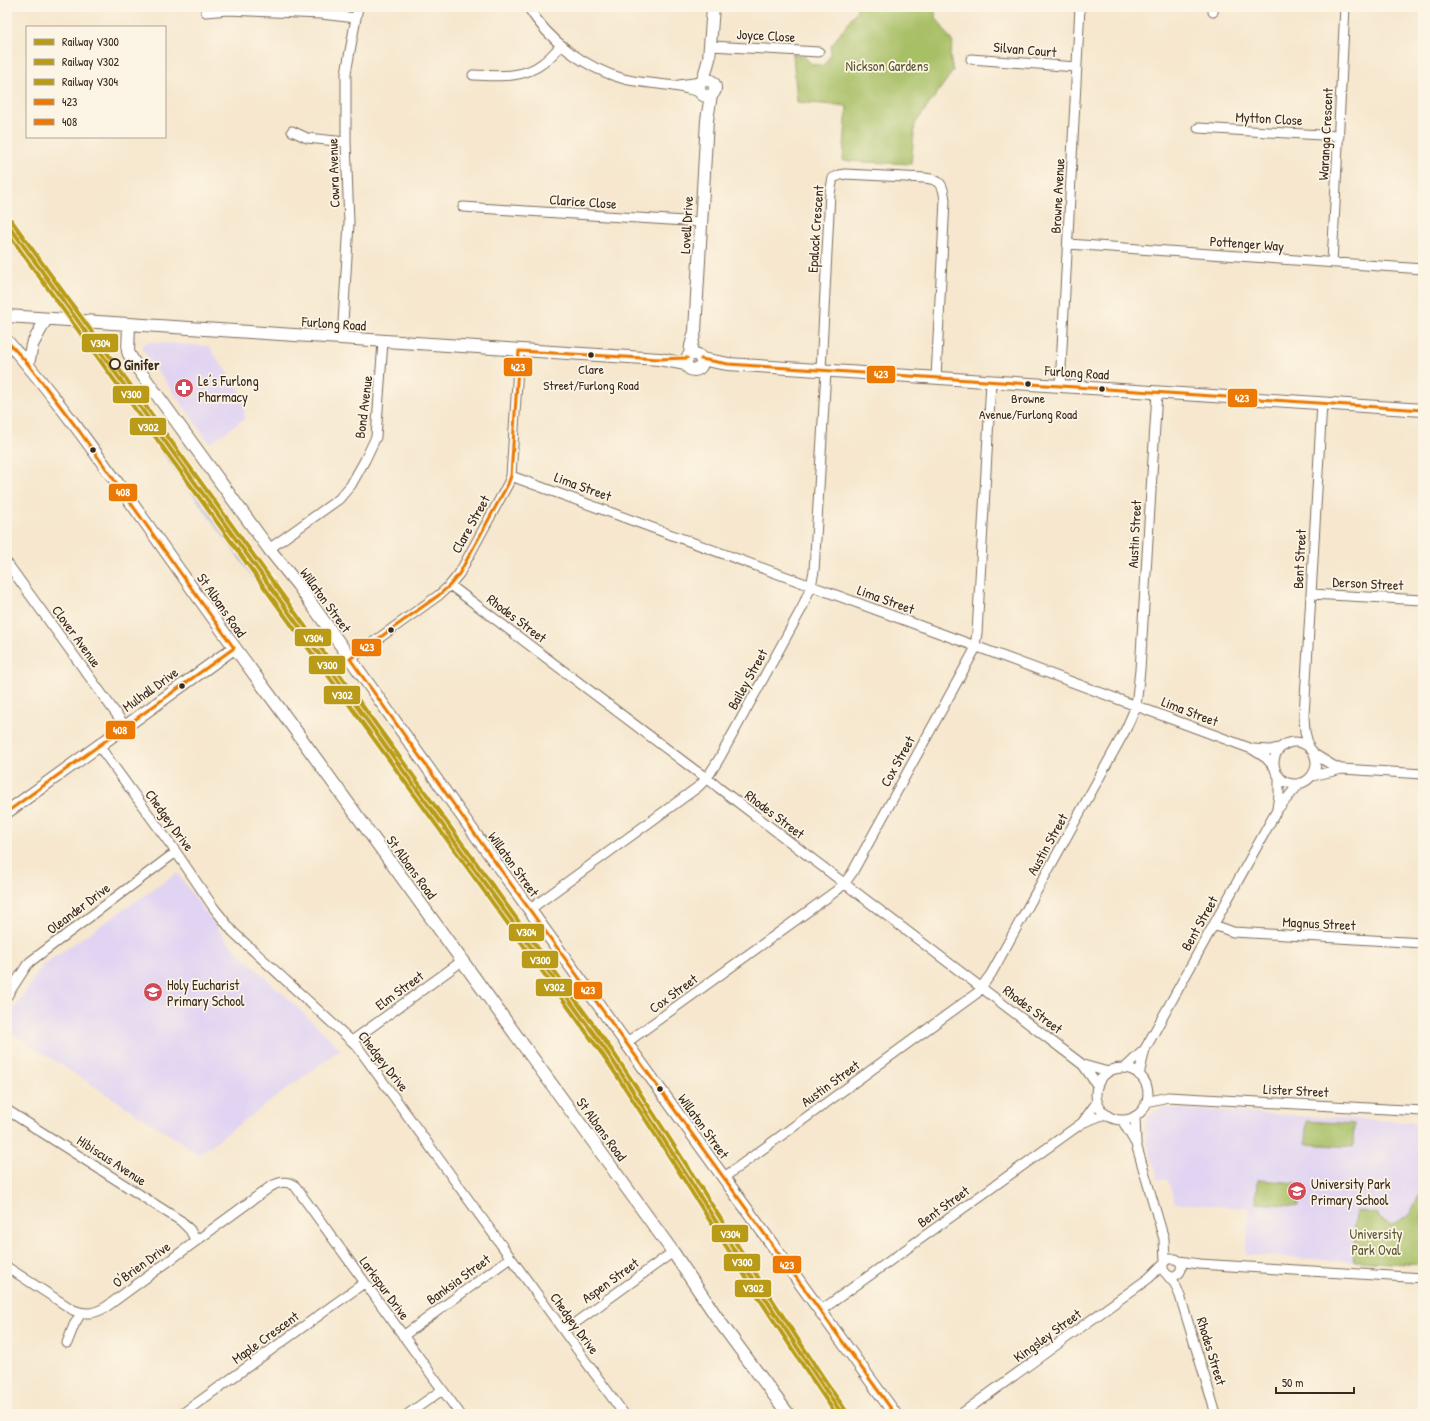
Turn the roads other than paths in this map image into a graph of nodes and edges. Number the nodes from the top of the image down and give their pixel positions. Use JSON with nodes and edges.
{"nodes":[{"id":1,"x":358,"y":7,"type":"edge"},
{"id":2,"x":528,"y":7,"type":"edge"},
{"id":3,"x":713,"y":7,"type":"edge"},
{"id":4,"x":1080,"y":7,"type":"edge"},
{"id":5,"x":1345,"y":7,"type":"edge"},
{"id":6,"x":206,"y":12,"type":"dead end"},
{"id":7,"x":356,"y":18,"type":"junction"},
{"id":8,"x":561,"y":45,"type":"junction"},
{"id":9,"x":711,"y":46,"type":"junction"},
{"id":10,"x":819,"y":52,"type":"dead end"},
{"id":11,"x":971,"y":59,"type":"dead end"},
{"id":12,"x":1076,"y":67,"type":"junction"},
{"id":13,"x":473,"y":75,"type":"dead end"},
{"id":14,"x":705,"y":87,"type":"junction"},
{"id":15,"x":1198,"y":128,"type":"dead end"},
{"id":16,"x":292,"y":131,"type":"dead end"},
{"id":17,"x":1339,"y":136,"type":"junction"},
{"id":18,"x":346,"y":142,"type":"junction"},
{"id":19,"x":463,"y":207,"type":"dead end"},
{"id":20,"x":701,"y":222,"type":"junction"},
{"id":21,"x":1068,"y":244,"type":"junction"},
{"id":22,"x":1332,"y":263,"type":"junction"},
{"id":23,"x":1423,"y":269,"type":"edge"},
{"id":24,"x":7,"y":316,"type":"edge"},
{"id":25,"x":50,"y":319,"type":"junction"},
{"id":26,"x":129,"y":324,"type":"junction"},
{"id":27,"x":342,"y":339,"type":"junction"},
{"id":28,"x":7,"y":341,"type":"edge"},
{"id":29,"x":383,"y":342,"type":"junction"},
{"id":30,"x":519,"y":351,"type":"junction"},
{"id":31,"x":694,"y":360,"type":"junction"},
{"id":32,"x":28,"y":364,"type":"junction"},
{"id":33,"x":823,"y":371,"type":"junction"},
{"id":34,"x":936,"y":378,"type":"junction"},
{"id":35,"x":991,"y":382,"type":"junction"},
{"id":36,"x":1060,"y":386,"type":"junction"},
{"id":37,"x":1157,"y":393,"type":"junction"},
{"id":38,"x":1322,"y":403,"type":"junction"},
{"id":39,"x":1423,"y":410,"type":"edge"},
{"id":40,"x":511,"y":476,"type":"junction"},
{"id":41,"x":269,"y":549,"type":"junction"},
{"id":42,"x":7,"y":563,"type":"edge"},
{"id":43,"x":450,"y":585,"type":"junction"},
{"id":44,"x":811,"y":586,"type":"junction"},
{"id":45,"x":1311,"y":594,"type":"junction"},
{"id":46,"x":1423,"y":600,"type":"edge"},
{"id":47,"x":975,"y":646,"type":"junction"},
{"id":48,"x":234,"y":648,"type":"junction"},
{"id":49,"x":350,"y":659,"type":"junction"},
{"id":50,"x":1136,"y":706,"type":"junction"},
{"id":51,"x":1304,"y":716,"type":"junction"},
{"id":52,"x":125,"y":726,"type":"junction"},
{"id":53,"x":1292,"y":742,"type":"junction"},
{"id":54,"x":99,"y":746,"type":"junction"},
{"id":55,"x":1282,"y":747,"type":"junction"},
{"id":56,"x":1252,"y":749,"type":"junction"},
{"id":57,"x":1311,"y":751,"type":"junction"},
{"id":58,"x":1342,"y":769,"type":"junction"},
{"id":59,"x":1277,"y":772,"type":"junction"},
{"id":60,"x":1423,"y":774,"type":"edge"},
{"id":61,"x":1312,"y":776,"type":"junction"},
{"id":62,"x":707,"y":778,"type":"junction"},
{"id":63,"x":1300,"y":784,"type":"junction"},
{"id":64,"x":1277,"y":810,"type":"junction"},
{"id":65,"x":7,"y":812,"type":"edge"},
{"id":66,"x":176,"y":852,"type":"junction"},
{"id":67,"x":844,"y":884,"type":"junction"},
{"id":68,"x":529,"y":910,"type":"junction"},
{"id":69,"x":1214,"y":925,"type":"junction"},
{"id":70,"x":1423,"y":943,"type":"edge"},
{"id":71,"x":462,"y":961,"type":"junction"},
{"id":72,"x":982,"y":988,"type":"junction"},
{"id":73,"x":7,"y":996,"type":"edge"},
{"id":74,"x":352,"y":1041,"type":"junction"},
{"id":75,"x":626,"y":1044,"type":"junction"},
{"id":76,"x":1145,"y":1049,"type":"junction"},
{"id":77,"x":1083,"y":1065,"type":"junction"},
{"id":78,"x":1125,"y":1068,"type":"junction"},
{"id":79,"x":1108,"y":1072,"type":"junction"},
{"id":80,"x":1140,"y":1075,"type":"junction"},
{"id":81,"x":1097,"y":1085,"type":"junction"},
{"id":82,"x":1147,"y":1088,"type":"junction"},
{"id":83,"x":1168,"y":1097,"type":"junction"},
{"id":84,"x":1097,"y":1102,"type":"junction"},
{"id":85,"x":1146,"y":1102,"type":"junction"},
{"id":86,"x":7,"y":1110,"type":"edge"},
{"id":87,"x":1423,"y":1111,"type":"edge"},
{"id":88,"x":1105,"y":1114,"type":"junction"},
{"id":89,"x":1135,"y":1116,"type":"junction"},
{"id":90,"x":1122,"y":1120,"type":"junction"},
{"id":91,"x":1082,"y":1123,"type":"junction"},
{"id":92,"x":1136,"y":1144,"type":"junction"},
{"id":93,"x":723,"y":1178,"type":"junction"},
{"id":94,"x":286,"y":1182,"type":"joint"},
{"id":95,"x":1164,"y":1239,"type":"junction"},
{"id":96,"x":196,"y":1241,"type":"junction"},
{"id":97,"x":673,"y":1252,"type":"junction"},
{"id":98,"x":510,"y":1258,"type":"junction"},
{"id":99,"x":1164,"y":1263,"type":"junction"},
{"id":100,"x":1179,"y":1266,"type":"junction"},
{"id":101,"x":7,"y":1267,"type":"edge"},
{"id":102,"x":1168,"y":1275,"type":"junction"},
{"id":103,"x":1149,"y":1278,"type":"junction"},
{"id":104,"x":1423,"y":1278,"type":"edge"},
{"id":105,"x":364,"y":1283,"type":"junction"},
{"id":106,"x":1180,"y":1296,"type":"junction"},
{"id":107,"x":820,"y":1311,"type":"junction"},
{"id":108,"x":82,"y":1313,"type":"junction"},
{"id":109,"x":564,"y":1331,"type":"junction"},
{"id":110,"x":403,"y":1336,"type":"junction"},
{"id":111,"x":67,"y":1343,"type":"dead end"},
{"id":112,"x":442,"y":1390,"type":"junction"},
{"id":113,"x":182,"y":1414,"type":"edge"},
{"id":114,"x":408,"y":1414,"type":"edge"},
{"id":115,"x":460,"y":1414,"type":"edge"},
{"id":116,"x":624,"y":1414,"type":"edge"},
{"id":117,"x":788,"y":1414,"type":"edge"},
{"id":118,"x":894,"y":1414,"type":"edge"},
{"id":119,"x":961,"y":1414,"type":"edge"},
{"id":120,"x":1216,"y":1414,"type":"edge"}],
"edges":[{"from":1,"to":7,"type":"street","name":"Cowra Avenue"},
{"from":2,"to":8,"type":"street"},
{"from":3,"to":9,"type":"main road","name":"Lovell Drive"},
{"from":4,"to":12,"type":"street","name":"Browne Avenue"},
{"from":5,"to":17,"type":"street","name":"Waranga Crescent"},
{"from":6,"to":7,"type":"street"},
{"from":7,"to":18,"type":"street","name":"Cowra Avenue"},
{"from":8,"to":13,"type":"street"},
{"from":8,"to":14,"type":"street"},
{"from":9,"to":10,"type":"street","name":"Joyce Close"},
{"from":9,"to":14,"type":"main road","name":"Lovell Drive"},
{"from":11,"to":12,"type":"street","name":"Silvan Court"},
{"from":12,"to":21,"type":"street","name":"Browne Avenue"},
{"from":14,"to":20,"type":"main road","name":"Lovell Drive"},
{"from":15,"to":17,"type":"street","name":"Mytton Close"},
{"from":16,"to":18,"type":"street"},
{"from":17,"to":22,"type":"street","name":"Waranga Crescent"},
{"from":18,"to":27,"type":"street","name":"Cowra Avenue"},
{"from":19,"to":20,"type":"street","name":"Clarice Close"},
{"from":20,"to":31,"type":"main road","name":"Lovell Drive"},
{"from":21,"to":22,"type":"street","name":"Pottenger Way"},
{"from":21,"to":36,"type":"street","name":"Browne Avenue"},
{"from":22,"to":23,"type":"street","name":"Pottenger Way"},
{"from":24,"to":25,"type":"main road","name":"Furlong Road"},
{"from":25,"to":26,"type":"main road","name":"Furlong Road"},
{"from":25,"to":32,"type":"main road"},
{"from":26,"to":27,"type":"main road","name":"Furlong Road"},
{"from":26,"to":41,"type":"main road","name":"Willaton Street"},
{"from":27,"to":29,"type":"main road","name":"Furlong Road"},
{"from":28,"to":32,"type":"main road","name":"St Albans Road"},
{"from":29,"to":30,"type":"main road","name":"Furlong Road"},
{"from":29,"to":41,"type":"street","name":"Bond Avenue"},
{"from":30,"to":31,"type":"main road","name":"Furlong Road"},
{"from":30,"to":40,"type":"street","name":"Clare Street"},
{"from":31,"to":33,"type":"main road","name":"Furlong Road"},
{"from":32,"to":48,"type":"main road","name":"St Albans Road"},
{"from":33,"to":34,"type":"main road","name":"Furlong Road"},
{"from":33,"to":34,"type":"street","name":"Epalock Crescent"},
{"from":33,"to":44,"type":"street","name":"Bailey Street"},
{"from":34,"to":35,"type":"main road","name":"Furlong Road"},
{"from":35,"to":36,"type":"main road","name":"Furlong Road"},
{"from":35,"to":47,"type":"street","name":"Cox Street"},
{"from":36,"to":37,"type":"main road","name":"Furlong Road"},
{"from":37,"to":38,"type":"main road","name":"Furlong Road"},
{"from":37,"to":50,"type":"street","name":"Austin Street"},
{"from":38,"to":39,"type":"main road","name":"Furlong Road"},
{"from":38,"to":45,"type":"street","name":"Bent Street"},
{"from":40,"to":43,"type":"street","name":"Clare Street"},
{"from":40,"to":44,"type":"street","name":"Lima Street"},
{"from":41,"to":49,"type":"main road","name":"Willaton Street"},
{"from":42,"to":52,"type":"street","name":"Clover Avenue"},
{"from":43,"to":49,"type":"street","name":"Clare Street"},
{"from":43,"to":62,"type":"street","name":"Rhodes Street"},
{"from":44,"to":47,"type":"street","name":"Lima Street"},
{"from":44,"to":62,"type":"street","name":"Bailey Street"},
{"from":45,"to":46,"type":"street","name":"Derson Street"},
{"from":45,"to":51,"type":"street","name":"Bent Street"},
{"from":47,"to":50,"type":"street","name":"Lima Street"},
{"from":47,"to":67,"type":"street","name":"Cox Street"},
{"from":48,"to":52,"type":"main road","name":"Mulhall Drive"},
{"from":48,"to":71,"type":"main road","name":"St Albans Road"},
{"from":49,"to":68,"type":"main road","name":"Willaton Street"},
{"from":50,"to":56,"type":"street","name":"Lima Street"},
{"from":50,"to":72,"type":"street","name":"Austin Street"},
{"from":51,"to":53,"type":"street","name":"Bent Street"},
{"from":51,"to":57,"type":"street","name":"Bent Street"},
{"from":52,"to":54,"type":"main road","name":"Mulhall Drive"},
{"from":53,"to":55,"type":"street"},
{"from":53,"to":57,"type":"street"},
{"from":54,"to":65,"type":"main road","name":"Mulhall Drive"},
{"from":54,"to":66,"type":"street","name":"Chedgey Drive"},
{"from":55,"to":56,"type":"street","name":"Lima Street"},
{"from":55,"to":59,"type":"street"},
{"from":56,"to":59,"type":"street","name":"Lima Street"},
{"from":57,"to":58,"type":"street"},
{"from":57,"to":61,"type":"street"},
{"from":58,"to":60,"type":"street"},
{"from":58,"to":61,"type":"street"},
{"from":59,"to":63,"type":"street"},
{"from":59,"to":64,"type":"street","name":"Bent Street"},
{"from":61,"to":63,"type":"street"},
{"from":62,"to":67,"type":"street","name":"Rhodes Street"},
{"from":62,"to":68,"type":"street","name":"Bailey Street"},
{"from":63,"to":64,"type":"street","name":"Bent Street"},
{"from":64,"to":69,"type":"street","name":"Bent Street"},
{"from":66,"to":73,"type":"street","name":"Oleander Drive"},
{"from":66,"to":74,"type":"street","name":"Chedgey Drive"},
{"from":67,"to":72,"type":"street","name":"Rhodes Street"},
{"from":67,"to":75,"type":"street","name":"Cox Street"},
{"from":68,"to":75,"type":"main road","name":"Willaton Street"},
{"from":69,"to":70,"type":"street","name":"Magnus Street"},
{"from":69,"to":76,"type":"street","name":"Bent Street"},
{"from":71,"to":74,"type":"street","name":"Elm Street"},
{"from":71,"to":97,"type":"main road","name":"St Albans Road"},
{"from":72,"to":77,"type":"street","name":"Rhodes Street"},
{"from":72,"to":93,"type":"street","name":"Austin Street"},
{"from":74,"to":98,"type":"street","name":"Chedgey Drive"},
{"from":75,"to":93,"type":"main road","name":"Willaton Street"},
{"from":76,"to":78,"type":"street","name":"Bent Street"},
{"from":76,"to":80,"type":"street","name":"Bent Street"},
{"from":77,"to":79,"type":"street","name":"Rhodes Street"},
{"from":77,"to":81,"type":"street","name":"Rhodes Street"},
{"from":78,"to":79,"type":"street"},
{"from":78,"to":80,"type":"street"},
{"from":79,"to":81,"type":"street"},
{"from":80,"to":82,"type":"street"},
{"from":81,"to":84,"type":"street"},
{"from":82,"to":83,"type":"street","name":"Lister Street"},
{"from":82,"to":85,"type":"street"},
{"from":83,"to":85,"type":"street","name":"Lister Street"},
{"from":83,"to":87,"type":"street","name":"Lister Street"},
{"from":84,"to":88,"type":"street"},
{"from":84,"to":91,"type":"street","name":"Bent Street"},
{"from":85,"to":89,"type":"street"},
{"from":86,"to":96,"type":"street","name":"Hibiscus Avenue"},
{"from":88,"to":90,"type":"street"},
{"from":88,"to":91,"type":"street","name":"Bent Street"},
{"from":89,"to":90,"type":"street"},
{"from":89,"to":92,"type":"street","name":"Rhodes Street"},
{"from":90,"to":92,"type":"street","name":"Rhodes Street"},
{"from":91,"to":107,"type":"street","name":"Bent Street"},
{"from":92,"to":95,"type":"street","name":"Rhodes Street"},
{"from":93,"to":107,"type":"main road","name":"Willaton Street"},
{"from":94,"to":96,"type":"street","name":"O'Brien Drive"},
{"from":94,"to":105,"type":"street","name":"Larkspur Drive"},
{"from":95,"to":99,"type":"street","name":"Rhodes Street"},
{"from":95,"to":100,"type":"street","name":"Rhodes Street"},
{"from":96,"to":108,"type":"street","name":"O'Brien Drive"},
{"from":97,"to":109,"type":"street","name":"Aspen Street"},
{"from":97,"to":117,"type":"main road","name":"St Albans Road"},
{"from":98,"to":109,"type":"street","name":"Chedgey Drive"},
{"from":98,"to":110,"type":"street","name":"Banksia Street"},
{"from":99,"to":100,"type":"street"},
{"from":99,"to":102,"type":"street"},
{"from":99,"to":103,"type":"street","name":"Kingsley Street"},
{"from":100,"to":102,"type":"street"},
{"from":100,"to":104,"type":"street"},
{"from":100,"to":106,"type":"street","name":"Rhodes Street"},
{"from":101,"to":108,"type":"street"},
{"from":102,"to":103,"type":"street","name":"Kingsley Street"},
{"from":102,"to":106,"type":"street","name":"Rhodes Street"},
{"from":103,"to":119,"type":"street","name":"Kingsley Street"},
{"from":105,"to":110,"type":"street","name":"Larkspur Drive"},
{"from":105,"to":113,"type":"street","name":"Maple Crescent"},
{"from":106,"to":120,"type":"street","name":"Rhodes Street"},
{"from":107,"to":118,"type":"main road","name":"Willaton Street"},
{"from":108,"to":111,"type":"street"},
{"from":109,"to":116,"type":"street","name":"Chedgey Drive"},
{"from":110,"to":112,"type":"street","name":"Larkspur Drive"},
{"from":112,"to":114,"type":"street"},
{"from":112,"to":115,"type":"street","name":"Larkspur Drive"}]}
